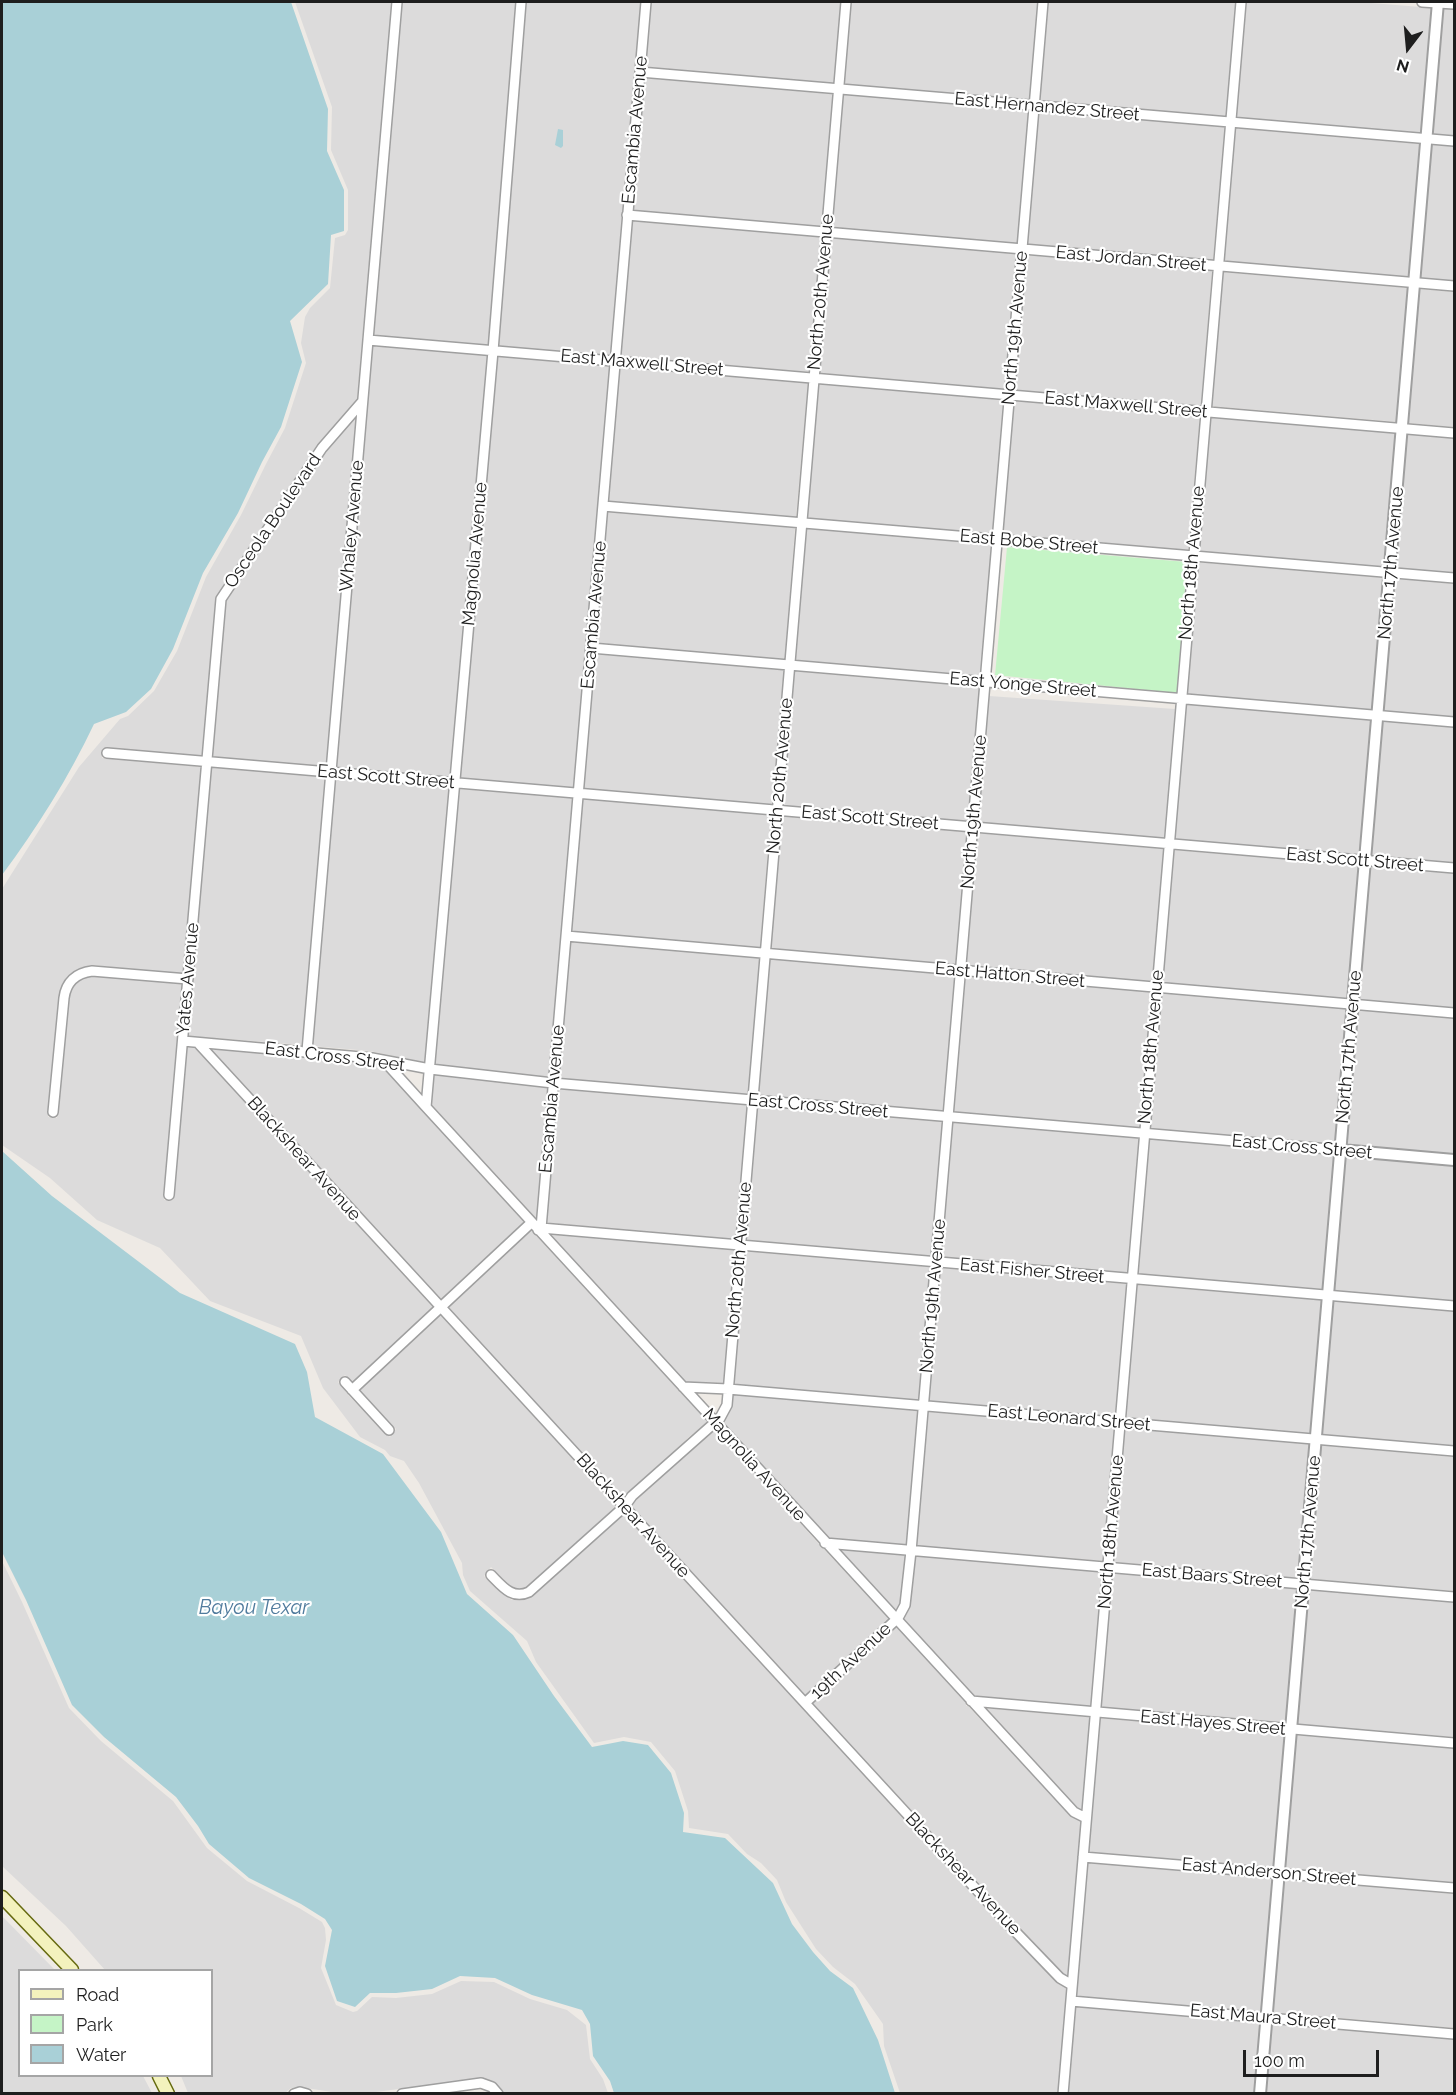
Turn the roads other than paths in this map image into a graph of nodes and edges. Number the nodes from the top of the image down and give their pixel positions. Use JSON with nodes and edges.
{"nodes":[{"id":1,"x":397,"y":2,"type":"edge"},
{"id":2,"x":521,"y":2,"type":"edge"},
{"id":3,"x":646,"y":2,"type":"edge"},
{"id":4,"x":846,"y":2,"type":"edge"},
{"id":5,"x":1043,"y":2,"type":"edge"},
{"id":6,"x":1241,"y":2,"type":"edge"},
{"id":7,"x":1422,"y":2,"type":"edge"},
{"id":8,"x":1438,"y":2,"type":"edge"},
{"id":9,"x":1455,"y":4,"type":"edge"},
{"id":10,"x":640,"y":72,"type":"junction"},
{"id":11,"x":838,"y":89,"type":"junction"},
{"id":12,"x":1034,"y":105,"type":"junction"},
{"id":13,"x":1230,"y":122,"type":"junction"},
{"id":14,"x":1427,"y":139,"type":"junction"},
{"id":15,"x":1455,"y":141,"type":"edge"},
{"id":16,"x":627,"y":215,"type":"junction"},
{"id":17,"x":826,"y":232,"type":"junction"},
{"id":18,"x":1022,"y":249,"type":"junction"},
{"id":19,"x":1217,"y":266,"type":"junction"},
{"id":20,"x":1414,"y":283,"type":"junction"},
{"id":21,"x":1455,"y":286,"type":"edge"},
{"id":22,"x":368,"y":340,"type":"junction"},
{"id":23,"x":493,"y":351,"type":"junction"},
{"id":24,"x":615,"y":361,"type":"junction"},
{"id":25,"x":813,"y":378,"type":"junction"},
{"id":26,"x":1009,"y":395,"type":"junction"},
{"id":27,"x":362,"y":402,"type":"junction"},
{"id":28,"x":1205,"y":411,"type":"junction"},
{"id":29,"x":1402,"y":428,"type":"junction"},
{"id":30,"x":1455,"y":432,"type":"edge"},
{"id":31,"x":603,"y":506,"type":"junction"},
{"id":32,"x":800,"y":523,"type":"junction"},
{"id":33,"x":997,"y":540,"type":"junction"},
{"id":34,"x":1192,"y":556,"type":"junction"},
{"id":35,"x":1390,"y":573,"type":"junction"},
{"id":36,"x":1455,"y":578,"type":"edge"},
{"id":37,"x":591,"y":648,"type":"junction"},
{"id":38,"x":789,"y":665,"type":"junction"},
{"id":39,"x":985,"y":682,"type":"junction"},
{"id":40,"x":1181,"y":699,"type":"junction"},
{"id":41,"x":1378,"y":716,"type":"junction"},
{"id":42,"x":1455,"y":722,"type":"edge"},
{"id":43,"x":107,"y":753,"type":"dead end"},
{"id":44,"x":206,"y":762,"type":"junction"},
{"id":45,"x":331,"y":772,"type":"junction"},
{"id":46,"x":454,"y":783,"type":"junction"},
{"id":47,"x":578,"y":794,"type":"junction"},
{"id":48,"x":777,"y":810,"type":"junction"},
{"id":49,"x":973,"y":827,"type":"junction"},
{"id":50,"x":1169,"y":844,"type":"junction"},
{"id":51,"x":1365,"y":861,"type":"junction"},
{"id":52,"x":1455,"y":868,"type":"edge"},
{"id":53,"x":566,"y":936,"type":"junction"},
{"id":54,"x":765,"y":953,"type":"junction"},
{"id":55,"x":960,"y":970,"type":"junction"},
{"id":56,"x":188,"y":979,"type":"junction"},
{"id":57,"x":1156,"y":987,"type":"junction"},
{"id":58,"x":1353,"y":1004,"type":"junction"},
{"id":59,"x":1455,"y":1013,"type":"edge"},
{"id":60,"x":183,"y":1041,"type":"junction"},
{"id":61,"x":198,"y":1043,"type":"junction"},
{"id":62,"x":307,"y":1051,"type":"junction"},
{"id":63,"x":372,"y":1058,"type":"junction"},
{"id":64,"x":430,"y":1069,"type":"junction"},
{"id":65,"x":554,"y":1083,"type":"junction"},
{"id":66,"x":752,"y":1100,"type":"junction"},
{"id":67,"x":426,"y":1107,"type":"junction"},
{"id":68,"x":53,"y":1112,"type":"dead end"},
{"id":69,"x":948,"y":1116,"type":"junction"},
{"id":70,"x":1144,"y":1133,"type":"junction"},
{"id":71,"x":1341,"y":1150,"type":"junction"},
{"id":72,"x":1455,"y":1160,"type":"edge"},
{"id":73,"x":169,"y":1195,"type":"dead end"},
{"id":74,"x":537,"y":1227,"type":"junction"},
{"id":75,"x":740,"y":1245,"type":"junction"},
{"id":76,"x":936,"y":1262,"type":"junction"},
{"id":77,"x":1132,"y":1280,"type":"junction"},
{"id":78,"x":1328,"y":1295,"type":"junction"},
{"id":79,"x":1455,"y":1306,"type":"edge"},
{"id":80,"x":441,"y":1308,"type":"junction"},
{"id":81,"x":345,"y":1382,"type":"dead end"},
{"id":82,"x":683,"y":1387,"type":"junction"},
{"id":83,"x":728,"y":1389,"type":"junction"},
{"id":84,"x":352,"y":1390,"type":"junction"},
{"id":85,"x":924,"y":1406,"type":"junction"},
{"id":86,"x":1120,"y":1422,"type":"junction"},
{"id":87,"x":715,"y":1423,"type":"junction"},
{"id":88,"x":389,"y":1430,"type":"dead end"},
{"id":89,"x":1316,"y":1439,"type":"junction"},
{"id":90,"x":1455,"y":1451,"type":"edge"},
{"id":91,"x":624,"y":1507,"type":"junction"},
{"id":92,"x":825,"y":1543,"type":"junction"},
{"id":93,"x":911,"y":1551,"type":"junction"},
{"id":94,"x":1108,"y":1567,"type":"junction"},
{"id":95,"x":491,"y":1575,"type":"dead end"},
{"id":96,"x":1304,"y":1584,"type":"junction"},
{"id":97,"x":1455,"y":1597,"type":"edge"},
{"id":98,"x":896,"y":1619,"type":"junction"},
{"id":99,"x":971,"y":1701,"type":"junction"},
{"id":100,"x":805,"y":1703,"type":"junction"},
{"id":101,"x":1095,"y":1713,"type":"junction"},
{"id":102,"x":1291,"y":1729,"type":"junction"},
{"id":103,"x":1455,"y":1743,"type":"edge"},
{"id":104,"x":1086,"y":1818,"type":"junction"},
{"id":105,"x":1083,"y":1857,"type":"junction"},
{"id":106,"x":1279,"y":1873,"type":"junction"},
{"id":107,"x":1455,"y":1888,"type":"edge"},
{"id":108,"x":2,"y":1898,"type":"edge"},
{"id":109,"x":70,"y":1969,"type":"edge"},
{"id":110,"x":1072,"y":1985,"type":"junction"},
{"id":111,"x":1071,"y":2001,"type":"junction"},
{"id":112,"x":1267,"y":2017,"type":"junction"},
{"id":113,"x":1455,"y":2034,"type":"edge"},
{"id":114,"x":160,"y":2077,"type":"edge"},
{"id":115,"x":168,"y":2094,"type":"edge"},
{"id":116,"x":294,"y":2094,"type":"edge"},
{"id":117,"x":307,"y":2094,"type":"edge"},
{"id":118,"x":402,"y":2094,"type":"edge"},
{"id":119,"x":498,"y":2094,"type":"edge"},
{"id":120,"x":1063,"y":2094,"type":"edge"},
{"id":121,"x":1260,"y":2094,"type":"edge"}],
"edges":[{"from":1,"to":22,"type":"street","name":"Whaley Avenue"},
{"from":2,"to":23,"type":"street","name":"Magnolia Avenue"},
{"from":3,"to":10,"type":"street","name":"Escambia Avenue"},
{"from":4,"to":11,"type":"street","name":"North 20th Avenue"},
{"from":5,"to":12,"type":"street","name":"North 19th Avenue"},
{"from":6,"to":13,"type":"street","name":"North 18th Avenue"},
{"from":7,"to":8,"type":"street"},
{"from":8,"to":9,"type":"street"},
{"from":8,"to":14,"type":"street","name":"North 17th Avenue"},
{"from":10,"to":11,"type":"street","name":"East Hernandez Street"},
{"from":10,"to":16,"type":"street","name":"Escambia Avenue"},
{"from":11,"to":12,"type":"street","name":"East Hernandez Street"},
{"from":11,"to":17,"type":"street","name":"North 20th Avenue"},
{"from":12,"to":13,"type":"street","name":"East Hernandez Street"},
{"from":12,"to":18,"type":"street","name":"North 19th Avenue"},
{"from":13,"to":14,"type":"street","name":"East Hernandez Street"},
{"from":13,"to":19,"type":"street","name":"North 18th Avenue"},
{"from":14,"to":15,"type":"street","name":"East Hernandez Street"},
{"from":14,"to":20,"type":"street","name":"North 17th Avenue"},
{"from":16,"to":17,"type":"street","name":"East Jordan Street"},
{"from":16,"to":24,"type":"street","name":"Escambia Avenue"},
{"from":17,"to":18,"type":"street","name":"East Jordan Street"},
{"from":17,"to":25,"type":"street","name":"North 20th Avenue"},
{"from":18,"to":19,"type":"street","name":"East Jordan Street"},
{"from":18,"to":26,"type":"street","name":"North 19th Avenue"},
{"from":19,"to":20,"type":"street","name":"East Jordan Street"},
{"from":19,"to":28,"type":"street","name":"North 18th Avenue"},
{"from":20,"to":21,"type":"street","name":"East Jordan Street"},
{"from":20,"to":29,"type":"street","name":"North 17th Avenue"},
{"from":22,"to":23,"type":"street","name":"East Maxwell Street"},
{"from":22,"to":27,"type":"street","name":"Whaley Avenue"},
{"from":23,"to":24,"type":"street","name":"East Maxwell Street"},
{"from":23,"to":46,"type":"street","name":"Magnolia Avenue"},
{"from":24,"to":25,"type":"street","name":"East Maxwell Street"},
{"from":24,"to":31,"type":"street","name":"Escambia Avenue"},
{"from":25,"to":26,"type":"street","name":"East Maxwell Street"},
{"from":25,"to":32,"type":"street","name":"North 20th Avenue"},
{"from":26,"to":28,"type":"street","name":"East Maxwell Street"},
{"from":26,"to":33,"type":"street","name":"North 19th Avenue"},
{"from":27,"to":44,"type":"street","name":"Osceola Boulevard"},
{"from":27,"to":45,"type":"street","name":"Whaley Avenue"},
{"from":28,"to":29,"type":"street","name":"East Maxwell Street"},
{"from":28,"to":34,"type":"street","name":"North 18th Avenue"},
{"from":29,"to":30,"type":"street","name":"East Maxwell Street"},
{"from":29,"to":35,"type":"street","name":"North 17th Avenue"},
{"from":31,"to":32,"type":"street","name":"East Bobe Street"},
{"from":31,"to":37,"type":"street","name":"Escambia Avenue"},
{"from":32,"to":33,"type":"street","name":"East Bobe Street"},
{"from":32,"to":38,"type":"street","name":"North 20th Avenue"},
{"from":33,"to":34,"type":"street","name":"East Bobe Street"},
{"from":33,"to":39,"type":"street","name":"North 19th Avenue"},
{"from":34,"to":35,"type":"street","name":"East Bobe Street"},
{"from":34,"to":40,"type":"street","name":"North 18th Avenue"},
{"from":35,"to":36,"type":"street","name":"East Bobe Street"},
{"from":35,"to":41,"type":"street","name":"North 17th Avenue"},
{"from":37,"to":38,"type":"street","name":"East Yonge Street"},
{"from":37,"to":47,"type":"street","name":"Escambia Avenue"},
{"from":38,"to":39,"type":"street","name":"East Yonge Street"},
{"from":38,"to":48,"type":"street","name":"North 20th Avenue"},
{"from":39,"to":40,"type":"street","name":"East Yonge Street"},
{"from":39,"to":49,"type":"street","name":"North 19th Avenue"},
{"from":40,"to":41,"type":"street","name":"East Yonge Street"},
{"from":40,"to":50,"type":"street","name":"North 18th Avenue"},
{"from":41,"to":42,"type":"street","name":"East Yonge Street"},
{"from":41,"to":51,"type":"street","name":"North 17th Avenue"},
{"from":43,"to":44,"type":"street","name":"East Scott Street"},
{"from":44,"to":45,"type":"street","name":"East Scott Street"},
{"from":44,"to":56,"type":"street","name":"Yates Avenue"},
{"from":45,"to":46,"type":"street","name":"East Scott Street"},
{"from":45,"to":62,"type":"street","name":"Whaley Avenue"},
{"from":46,"to":47,"type":"street","name":"East Scott Street"},
{"from":46,"to":64,"type":"street","name":"Magnolia Avenue"},
{"from":47,"to":48,"type":"street","name":"East Scott Street"},
{"from":47,"to":53,"type":"street","name":"Escambia Avenue"},
{"from":48,"to":49,"type":"street","name":"East Scott Street"},
{"from":48,"to":54,"type":"street","name":"North 20th Avenue"},
{"from":49,"to":50,"type":"street","name":"East Scott Street"},
{"from":49,"to":55,"type":"street","name":"North 19th Avenue"},
{"from":50,"to":51,"type":"street","name":"East Scott Street"},
{"from":50,"to":57,"type":"street","name":"North 18th Avenue"},
{"from":51,"to":52,"type":"street","name":"East Scott Street"},
{"from":51,"to":58,"type":"street","name":"North 17th Avenue"},
{"from":53,"to":54,"type":"street","name":"East Hatton Street"},
{"from":53,"to":65,"type":"street","name":"Escambia Avenue"},
{"from":54,"to":55,"type":"street","name":"East Hatton Street"},
{"from":54,"to":66,"type":"street","name":"North 20th Avenue"},
{"from":55,"to":57,"type":"street","name":"East Hatton Street"},
{"from":55,"to":69,"type":"street","name":"North 19th Avenue"},
{"from":56,"to":60,"type":"street","name":"Yates Avenue"},
{"from":56,"to":68,"type":"street"},
{"from":57,"to":58,"type":"street","name":"East Hatton Street"},
{"from":57,"to":70,"type":"street","name":"North 18th Avenue"},
{"from":58,"to":59,"type":"street","name":"East Hatton Street"},
{"from":58,"to":71,"type":"street","name":"North 17th Avenue"},
{"from":60,"to":61,"type":"street","name":"East Cross Street"},
{"from":60,"to":73,"type":"street","name":"Yates Avenue"},
{"from":61,"to":62,"type":"street","name":"East Cross Street"},
{"from":61,"to":80,"type":"street","name":"Blackshear Avenue"},
{"from":62,"to":63,"type":"street","name":"East Cross Street"},
{"from":63,"to":64,"type":"street","name":"East Cross Street"},
{"from":63,"to":67,"type":"street","name":"Magnolia Avenue"},
{"from":64,"to":65,"type":"street","name":"East Cross Street"},
{"from":64,"to":67,"type":"street","name":"Magnolia Avenue"},
{"from":65,"to":66,"type":"street","name":"East Cross Street"},
{"from":65,"to":74,"type":"street","name":"Escambia Avenue"},
{"from":66,"to":69,"type":"street","name":"East Cross Street"},
{"from":66,"to":75,"type":"street","name":"North 20th Avenue"},
{"from":67,"to":74,"type":"street","name":"Magnolia Avenue"},
{"from":69,"to":70,"type":"street","name":"East Cross Street"},
{"from":69,"to":76,"type":"street","name":"North 19th Avenue"},
{"from":70,"to":71,"type":"street","name":"East Cross Street"},
{"from":70,"to":77,"type":"street","name":"North 18th Avenue"},
{"from":71,"to":72,"type":"street","name":"East Cross Street"},
{"from":71,"to":78,"type":"street","name":"North 17th Avenue"},
{"from":74,"to":75,"type":"street","name":"East Fisher Street"},
{"from":74,"to":80,"type":"street"},
{"from":74,"to":82,"type":"street","name":"Magnolia Avenue"},
{"from":75,"to":76,"type":"street","name":"East Fisher Street"},
{"from":75,"to":83,"type":"street","name":"North 20th Avenue"},
{"from":76,"to":77,"type":"street","name":"East Fisher Street"},
{"from":76,"to":85,"type":"street","name":"North 19th Avenue"},
{"from":77,"to":78,"type":"street","name":"East Fisher Street"},
{"from":77,"to":86,"type":"street","name":"North 18th Avenue"},
{"from":78,"to":79,"type":"street","name":"East Fisher Street"},
{"from":78,"to":89,"type":"street","name":"North 17th Avenue"},
{"from":80,"to":84,"type":"street"},
{"from":80,"to":91,"type":"street","name":"Blackshear Avenue"},
{"from":81,"to":84,"type":"street"},
{"from":82,"to":83,"type":"street","name":"East Leonard Street"},
{"from":82,"to":87,"type":"street","name":"Magnolia Avenue"},
{"from":83,"to":85,"type":"street","name":"East Leonard Street"},
{"from":83,"to":87,"type":"street","name":"North 20th Avenue"},
{"from":84,"to":88,"type":"street"},
{"from":85,"to":86,"type":"street","name":"East Leonard Street"},
{"from":85,"to":93,"type":"street","name":"North 19th Avenue"},
{"from":86,"to":89,"type":"street","name":"East Leonard Street"},
{"from":86,"to":94,"type":"street","name":"North 18th Avenue"},
{"from":87,"to":91,"type":"street","name":"North 20th Avenue"},
{"from":87,"to":92,"type":"street","name":"Magnolia Avenue"},
{"from":89,"to":90,"type":"street","name":"East Leonard Street"},
{"from":89,"to":96,"type":"street","name":"North 17th Avenue"},
{"from":91,"to":95,"type":"street","name":"North 20th Avenue"},
{"from":91,"to":100,"type":"street","name":"Blackshear Avenue"},
{"from":92,"to":93,"type":"street","name":"East Baars Street"},
{"from":92,"to":98,"type":"street","name":"Magnolia Avenue"},
{"from":93,"to":94,"type":"street","name":"East Baars Street"},
{"from":93,"to":98,"type":"street","name":"North 19th Avenue"},
{"from":94,"to":96,"type":"street","name":"East Baars Street"},
{"from":94,"to":101,"type":"street","name":"North 18th Avenue"},
{"from":96,"to":97,"type":"street","name":"East Baars Street"},
{"from":96,"to":102,"type":"street","name":"North 17th Avenue"},
{"from":98,"to":99,"type":"street","name":"Magnolia Avenue"},
{"from":98,"to":100,"type":"street","name":"19th Avenue"},
{"from":99,"to":101,"type":"street","name":"East Hayes Street"},
{"from":99,"to":104,"type":"street","name":"Magnolia Avenue"},
{"from":100,"to":110,"type":"street","name":"Blackshear Avenue"},
{"from":101,"to":102,"type":"street","name":"East Hayes Street"},
{"from":101,"to":104,"type":"street","name":"North 18th Avenue"},
{"from":102,"to":103,"type":"street","name":"East Hayes Street"},
{"from":102,"to":106,"type":"street","name":"North 17th Avenue"},
{"from":104,"to":105,"type":"street","name":"North 18th Avenue"},
{"from":105,"to":106,"type":"street","name":"East Anderson Street"},
{"from":105,"to":110,"type":"street","name":"North 18th Avenue"},
{"from":106,"to":107,"type":"street","name":"East Anderson Street"},
{"from":106,"to":112,"type":"street","name":"North 17th Avenue"},
{"from":108,"to":109,"type":"main road"},
{"from":110,"to":111,"type":"street","name":"North 18th Avenue"},
{"from":111,"to":112,"type":"street","name":"East Maura Street"},
{"from":111,"to":120,"type":"street","name":"North 18th Avenue"},
{"from":112,"to":113,"type":"street","name":"East Maura Street"},
{"from":112,"to":121,"type":"street","name":"North 17th Avenue"},
{"from":114,"to":115,"type":"main road"},
{"from":116,"to":117,"type":"street"},
{"from":118,"to":119,"type":"street"}]}
